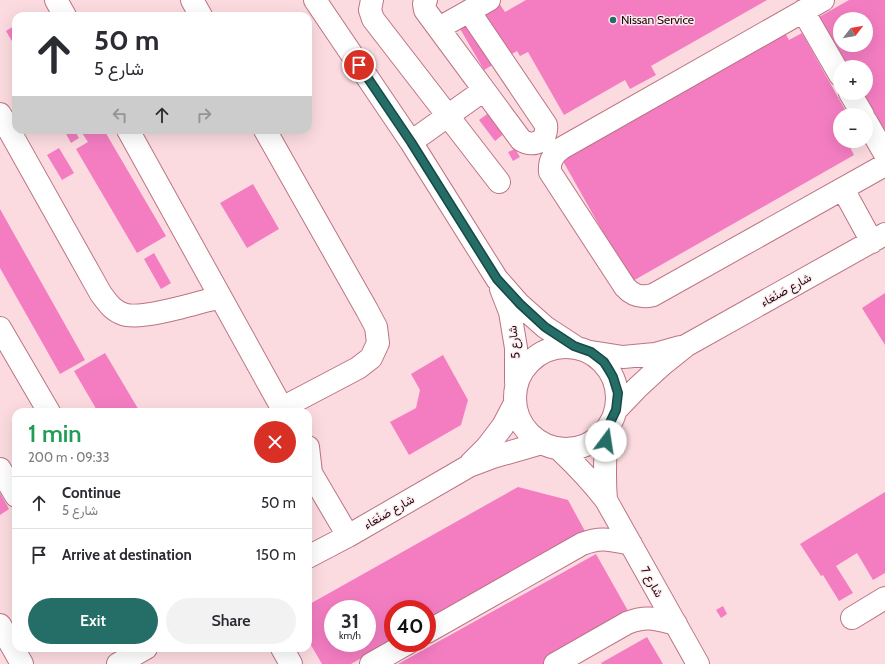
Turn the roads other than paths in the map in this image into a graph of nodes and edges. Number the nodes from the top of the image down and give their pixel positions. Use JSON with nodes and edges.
{"nodes":[{"id":1,"x":56,"y":0,"type":"edge"},
{"id":2,"x":192,"y":0,"type":"edge"},
{"id":3,"x":316,"y":0,"type":"edge"},
{"id":4,"x":372,"y":0,"type":"edge"},
{"id":5,"x":426,"y":0,"type":"edge"},
{"id":6,"x":489,"y":0,"type":"edge"},
{"id":7,"x":823,"y":0,"type":"edge"},
{"id":8,"x":469,"y":11,"type":"junction"},
{"id":9,"x":804,"y":11,"type":"junction"},
{"id":10,"x":63,"y":12,"type":"edge"},
{"id":11,"x":199,"y":12,"type":"edge"},
{"id":12,"x":439,"y":28,"type":"junction"},
{"id":13,"x":833,"y":63,"type":"edge"},
{"id":14,"x":484,"y":90,"type":"junction"},
{"id":15,"x":0,"y":114,"type":"edge"},
{"id":16,"x":448,"y":116,"type":"junction"},
{"id":17,"x":873,"y":133,"type":"edge"},
{"id":18,"x":130,"y":134,"type":"edge"},
{"id":19,"x":267,"y":134,"type":"edge"},
{"id":20,"x":411,"y":142,"type":"junction"},
{"id":21,"x":885,"y":154,"type":"edge"},
{"id":22,"x":885,"y":165,"type":"edge"},
{"id":23,"x":499,"y":182,"type":"dead end"},
{"id":24,"x":843,"y":189,"type":"junction"},
{"id":25,"x":878,"y":238,"type":"edge"},
{"id":26,"x":497,"y":279,"type":"junction"},
{"id":27,"x":220,"y":297,"type":"junction"},
{"id":28,"x":0,"y":328,"type":"edge"},
{"id":29,"x":686,"y":345,"type":"junction"},
{"id":30,"x":582,"y":349,"type":"junction"},
{"id":31,"x":515,"y":394,"type":"junction"},
{"id":32,"x":47,"y":408,"type":"edge"},
{"id":33,"x":281,"y":408,"type":"edge"},
{"id":34,"x":288,"y":408,"type":"edge"},
{"id":35,"x":616,"y":410,"type":"junction"},
{"id":36,"x":607,"y":429,"type":"junction"},
{"id":37,"x":551,"y":446,"type":"junction"},
{"id":38,"x":469,"y":466,"type":"junction"},
{"id":39,"x":0,"y":469,"type":"edge"},
{"id":40,"x":312,"y":475,"type":"edge"},
{"id":41,"x":12,"y":489,"type":"edge"},
{"id":42,"x":606,"y":500,"type":"junction"},
{"id":43,"x":348,"y":536,"type":"junction"},
{"id":44,"x":631,"y":544,"type":"junction"},
{"id":45,"x":314,"y":549,"type":"edge"},
{"id":46,"x":885,"y":598,"type":"edge"},
{"id":47,"x":852,"y":618,"type":"dead end"},
{"id":48,"x":676,"y":624,"type":"junction"},
{"id":49,"x":0,"y":625,"type":"edge"},
{"id":50,"x":436,"y":627,"type":"edge"},
{"id":51,"x":12,"y":646,"type":"edge"},
{"id":52,"x":15,"y":652,"type":"edge"},
{"id":53,"x":138,"y":652,"type":"edge"},
{"id":54,"x":284,"y":652,"type":"edge"},
{"id":55,"x":392,"y":652,"type":"edge"},
{"id":56,"x":22,"y":664,"type":"edge"},
{"id":57,"x":118,"y":664,"type":"edge"},
{"id":58,"x":291,"y":664,"type":"edge"},
{"id":59,"x":371,"y":664,"type":"edge"},
{"id":60,"x":555,"y":664,"type":"edge"},
{"id":61,"x":698,"y":664,"type":"edge"}],
"edges":[{"from":1,"to":10,"type":"street"},
{"from":2,"to":11,"type":"street"},
{"from":3,"to":20,"type":"street","name":"شارع 5"},
{"from":4,"to":16,"type":"street"},
{"from":5,"to":12,"type":"street"},
{"from":6,"to":8,"type":"street"},
{"from":7,"to":9,"type":"street"},
{"from":8,"to":12,"type":"street"},
{"from":8,"to":14,"type":"street"},
{"from":9,"to":13,"type":"street"},
{"from":9,"to":24,"type":"street"},
{"from":12,"to":14,"type":"street"},
{"from":14,"to":16,"type":"street"},
{"from":15,"to":27,"type":"street"},
{"from":16,"to":20,"type":"street"},
{"from":16,"to":23,"type":"street"},
{"from":17,"to":21,"type":"street"},
{"from":18,"to":27,"type":"street"},
{"from":19,"to":34,"type":"street"},
{"from":20,"to":26,"type":"street","name":"شارع 5"},
{"from":22,"to":24,"type":"street"},
{"from":24,"to":25,"type":"street"},
{"from":25,"to":29,"type":"street","name":"شارع صَنْعَاء"},
{"from":26,"to":30,"type":"street","name":"شارع 5"},
{"from":26,"to":31,"type":"street","name":"شارع 5"},
{"from":27,"to":33,"type":"street"},
{"from":28,"to":32,"type":"street"},
{"from":29,"to":30,"type":"street","name":"شارع صَنْعَاء"},
{"from":29,"to":35,"type":"street","name":"شارع صَنْعَاء"},
{"from":30,"to":31,"type":"street"},
{"from":30,"to":35,"type":"street"},
{"from":31,"to":37,"type":"street"},
{"from":31,"to":38,"type":"street","name":"شارع صَنْعَاء"},
{"from":35,"to":36,"type":"street"},
{"from":36,"to":37,"type":"street"},
{"from":36,"to":42,"type":"street","name":"شارع 7"},
{"from":37,"to":38,"type":"street","name":"شارع صَنْعَاء"},
{"from":37,"to":42,"type":"street","name":"شارع 7"},
{"from":38,"to":43,"type":"street","name":"شارع صَنْعَاء"},
{"from":39,"to":41,"type":"street"},
{"from":40,"to":43,"type":"street"},
{"from":42,"to":44,"type":"street","name":"شارع 7"},
{"from":43,"to":45,"type":"street","name":"شارع صَنْعَاء"},
{"from":44,"to":48,"type":"street","name":"شارع 7"},
{"from":44,"to":50,"type":"street"},
{"from":46,"to":47,"type":"street"},
{"from":48,"to":60,"type":"street"},
{"from":48,"to":61,"type":"street","name":"شارع 7"},
{"from":49,"to":51,"type":"street"},
{"from":52,"to":56,"type":"street"},
{"from":53,"to":57,"type":"street"},
{"from":54,"to":58,"type":"street"},
{"from":55,"to":59,"type":"street"}]}
